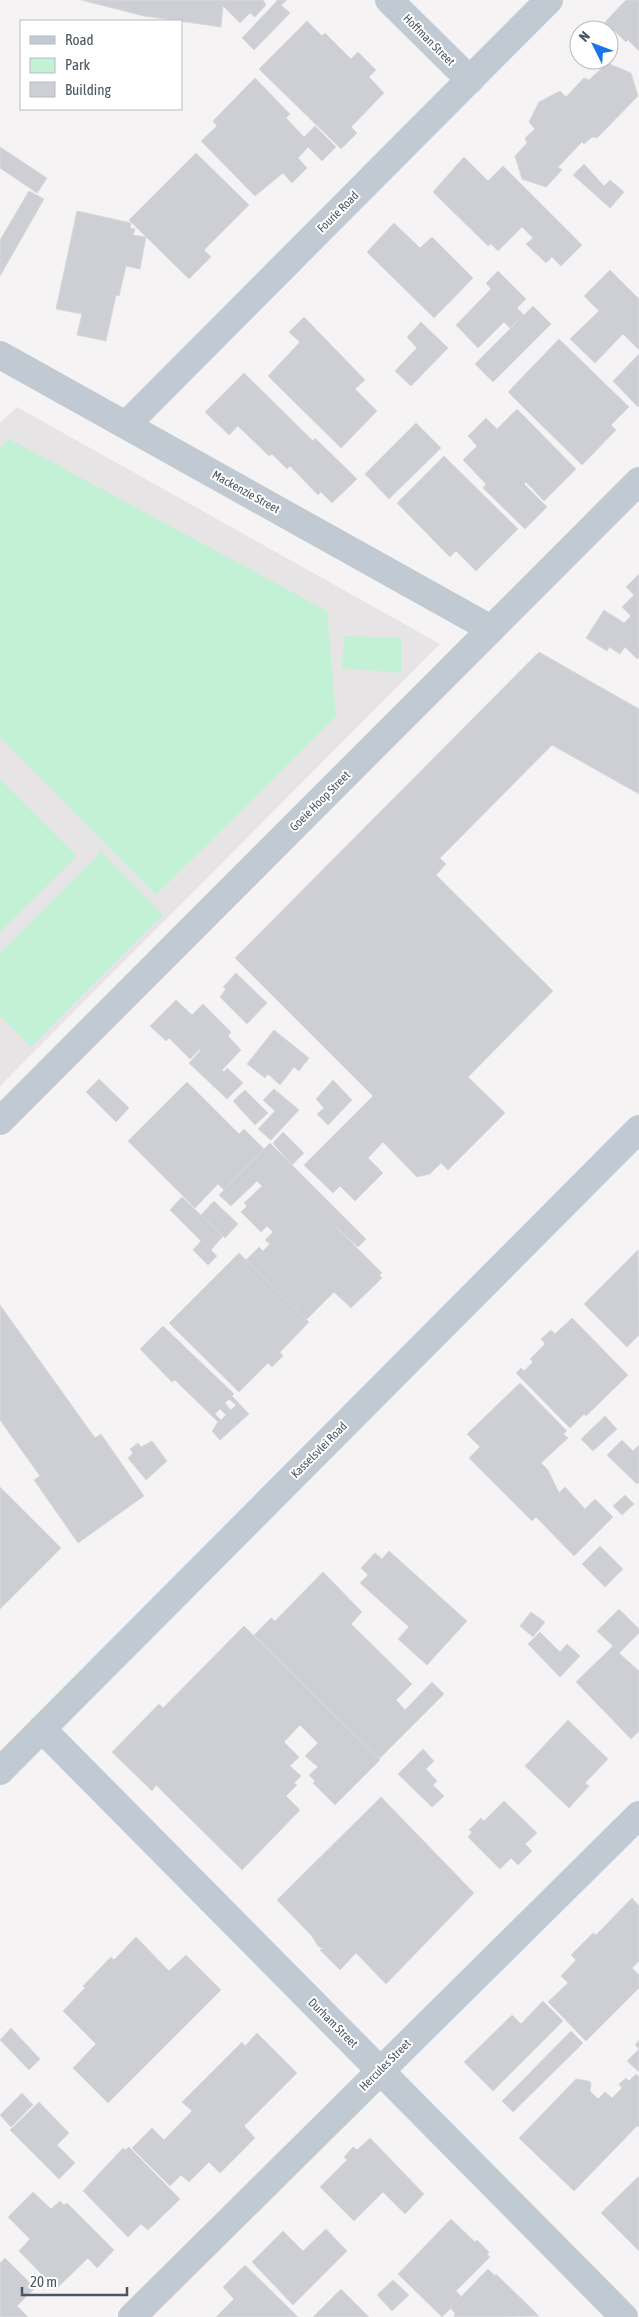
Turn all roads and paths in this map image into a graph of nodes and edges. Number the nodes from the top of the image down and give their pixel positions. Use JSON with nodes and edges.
{"nodes":[{"id":1,"x":389,"y":0,"type":"edge"},
{"id":2,"x":549,"y":0,"type":"edge"},
{"id":3,"x":470,"y":80,"type":"junction"},
{"id":4,"x":0,"y":355,"type":"edge"},
{"id":5,"x":126,"y":424,"type":"junction"},
{"id":6,"x":639,"y":481,"type":"edge"},
{"id":7,"x":491,"y":629,"type":"junction"},
{"id":8,"x":0,"y":1121,"type":"edge"},
{"id":9,"x":639,"y":1129,"type":"edge"},
{"id":10,"x":42,"y":1729,"type":"junction"},
{"id":11,"x":0,"y":1771,"type":"edge"},
{"id":12,"x":639,"y":1815,"type":"edge"},
{"id":13,"x":380,"y":2070,"type":"junction"},
{"id":14,"x":132,"y":2317,"type":"edge"},
{"id":15,"x":624,"y":2317,"type":"edge"}],
"edges":[{"from":1,"to":3,"type":"street","name":"Hoffman Street"},
{"from":2,"to":3,"type":"street","name":"Fourie Road"},
{"from":3,"to":5,"type":"street","name":"Fourie Road"},
{"from":4,"to":5,"type":"street","name":"Mackenzie Street"},
{"from":5,"to":7,"type":"street","name":"Mackenzie Street"},
{"from":6,"to":7,"type":"street","name":"Goeie Hoop Street"},
{"from":7,"to":8,"type":"street","name":"Goeie Hoop Street"},
{"from":9,"to":10,"type":"street","name":"Kasselsvlei Road"},
{"from":10,"to":11,"type":"street","name":"Kasselsvlei Road"},
{"from":10,"to":13,"type":"street","name":"Durham Street"},
{"from":12,"to":13,"type":"street","name":"Hercules Street"},
{"from":13,"to":14,"type":"street","name":"Hercules Street"},
{"from":13,"to":15,"type":"street","name":"Durham Street"}]}
